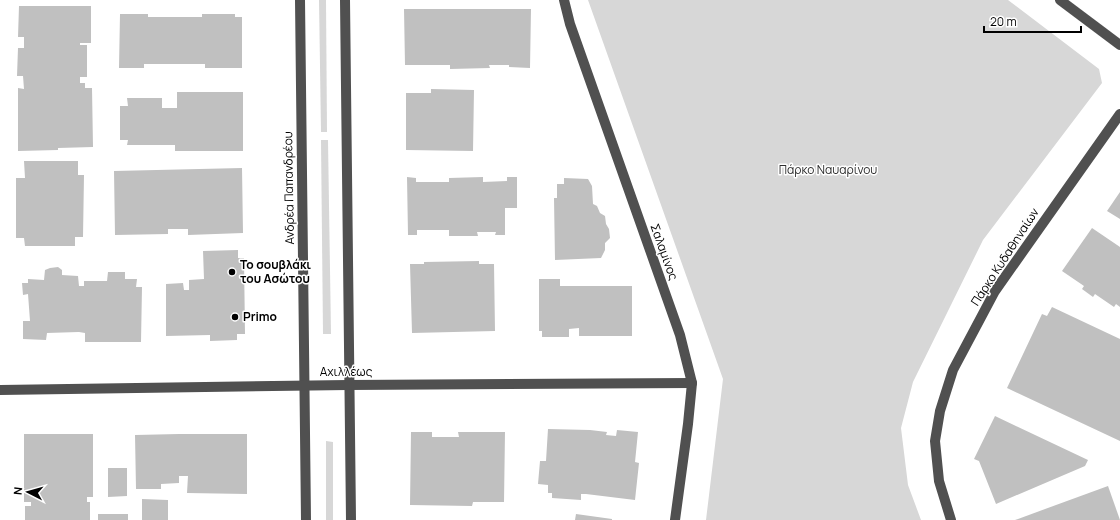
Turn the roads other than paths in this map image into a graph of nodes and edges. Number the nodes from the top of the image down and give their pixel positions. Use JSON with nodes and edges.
{"nodes":[{"id":1,"x":300,"y":0,"type":"edge"},
{"id":2,"x":345,"y":0,"type":"edge"},
{"id":3,"x":564,"y":0,"type":"edge"},
{"id":4,"x":1060,"y":0,"type":"edge"},
{"id":5,"x":1120,"y":45,"type":"edge"},
{"id":6,"x":1120,"y":114,"type":"edge"},
{"id":7,"x":692,"y":383,"type":"junction"},
{"id":8,"x":304,"y":385,"type":"junction"},
{"id":9,"x":348,"y":385,"type":"junction"},
{"id":10,"x":0,"y":390,"type":"edge"},
{"id":11,"x":306,"y":520,"type":"edge"},
{"id":12,"x":351,"y":520,"type":"edge"},
{"id":13,"x":674,"y":520,"type":"edge"},
{"id":14,"x":951,"y":520,"type":"edge"}],
"edges":[{"from":1,"to":8,"type":"street","name":"Ανδρέα Παπανδρέου"},
{"from":2,"to":9,"type":"street"},
{"from":3,"to":7,"type":"street","name":"Σαλαμίνος"},
{"from":4,"to":5,"type":"street"},
{"from":6,"to":14,"type":"street","name":"Πάρκο Κυδαθηναίων"},
{"from":7,"to":9,"type":"street","name":"Αχιλλέως"},
{"from":7,"to":13,"type":"street","name":"Σαλαμίνος"},
{"from":8,"to":9,"type":"street","name":"Αχιλλέως"},
{"from":8,"to":10,"type":"street","name":"Αχιλλέως"},
{"from":8,"to":11,"type":"street","name":"Ανδρέα Παπανδρέου"},
{"from":9,"to":12,"type":"street"}]}
